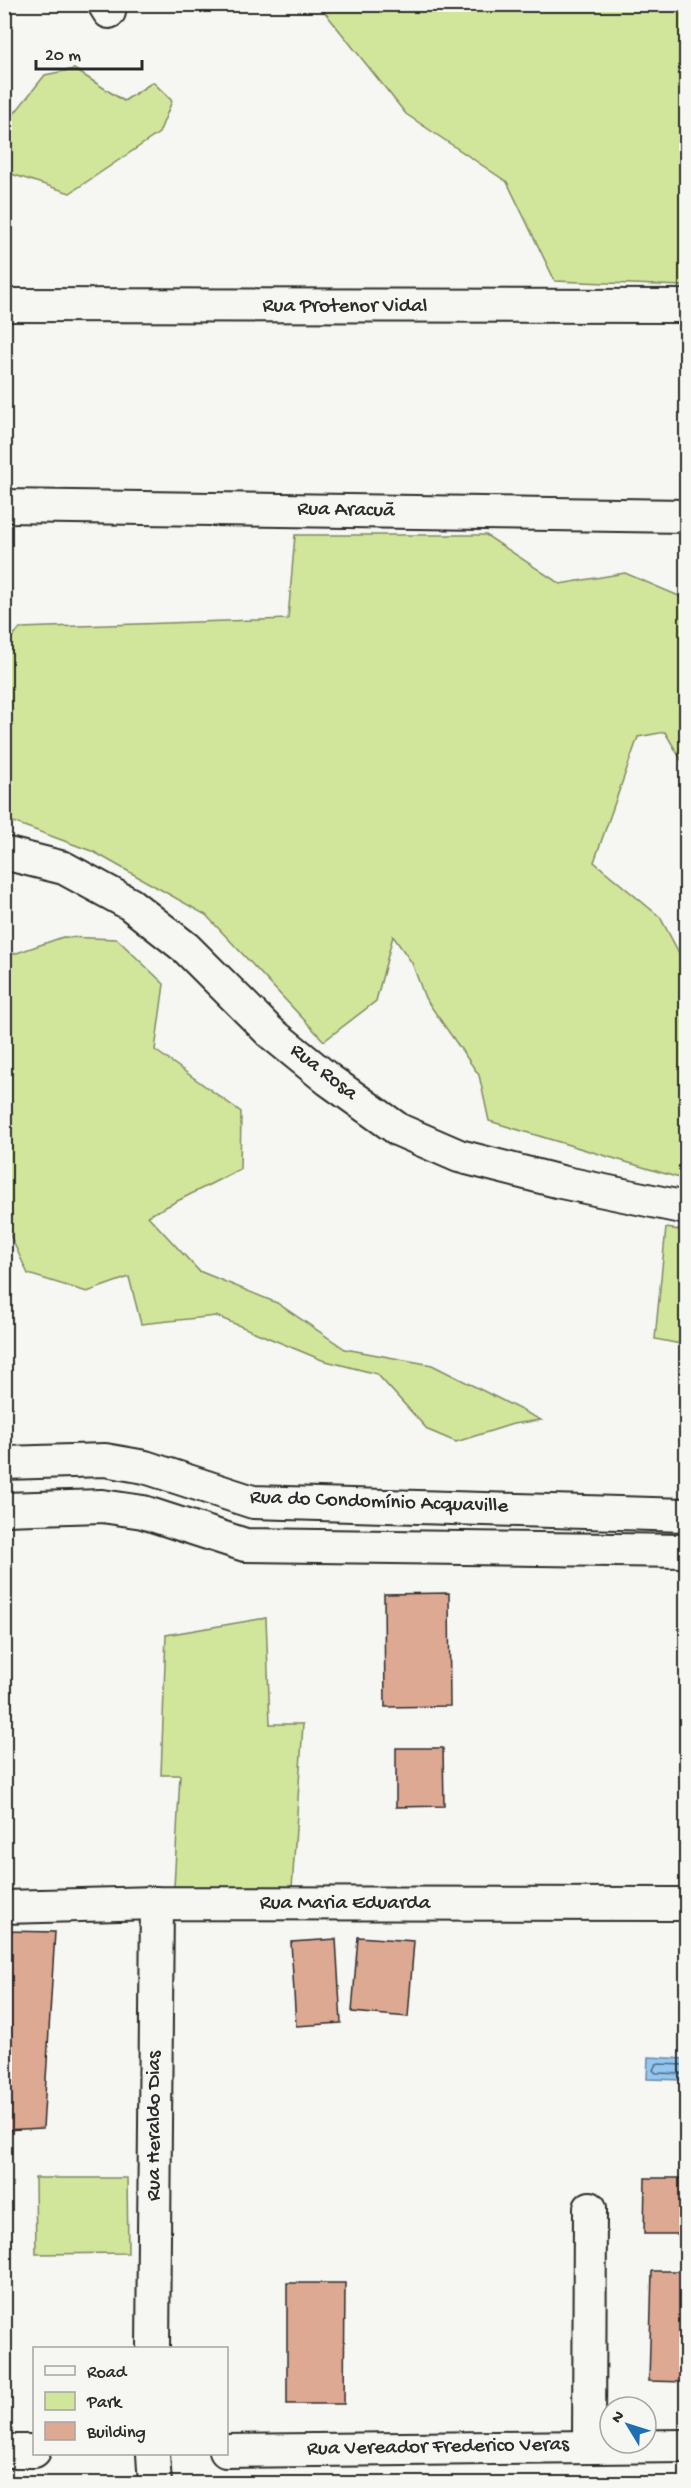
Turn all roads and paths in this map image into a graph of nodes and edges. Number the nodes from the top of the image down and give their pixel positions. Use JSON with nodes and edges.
{"nodes":[{"id":1,"x":4,"y":305,"type":"edge"},
{"id":2,"x":687,"y":306,"type":"edge"},
{"id":3,"x":4,"y":506,"type":"edge"},
{"id":4,"x":687,"y":516,"type":"edge"},
{"id":5,"x":4,"y":853,"type":"edge"},
{"id":6,"x":687,"y":1208,"type":"edge"},
{"id":7,"x":105,"y":1460,"type":"junction"},
{"id":8,"x":4,"y":1463,"type":"edge"},
{"id":9,"x":102,"y":1506,"type":"junction"},
{"id":10,"x":442,"y":1506,"type":"junction"},
{"id":11,"x":4,"y":1509,"type":"edge"},
{"id":12,"x":687,"y":1515,"type":"edge"},
{"id":13,"x":442,"y":1548,"type":"junction"},
{"id":14,"x":687,"y":1551,"type":"edge"},
{"id":15,"x":157,"y":1903,"type":"junction"},
{"id":16,"x":687,"y":1904,"type":"edge"},
{"id":17,"x":4,"y":1907,"type":"edge"},
{"id":18,"x":590,"y":2208,"type":"dead end"},
{"id":19,"x":153,"y":2347,"type":"edge"},
{"id":20,"x":589,"y":2446,"type":"junction"},
{"id":21,"x":687,"y":2446,"type":"edge"},
{"id":22,"x":4,"y":2451,"type":"edge"},
{"id":23,"x":33,"y":2451,"type":"edge"},
{"id":24,"x":228,"y":2451,"type":"edge"},
{"id":25,"x":153,"y":2455,"type":"edge"},
{"id":26,"x":155,"y":2484,"type":"edge"}],
"edges":[{"from":1,"to":2,"type":"street","name":"Rua Protenor Vidal"},
{"from":3,"to":4,"type":"street","name":"Rua Aracuã"},
{"from":5,"to":6,"type":"street","name":"Rua Rosa"},
{"from":7,"to":8,"type":"street","name":"Rua do Condomínio Acquaville"},
{"from":7,"to":9,"type":"street"},
{"from":7,"to":10,"type":"street","name":"Rua do Condomínio Acquaville"},
{"from":9,"to":11,"type":"street","name":"Rua do Condomínio Acquaville"},
{"from":9,"to":13,"type":"street","name":"Rua do Condomínio Acquaville"},
{"from":10,"to":12,"type":"street","name":"Rua do Condomínio Acquaville"},
{"from":10,"to":13,"type":"street"},
{"from":13,"to":14,"type":"street","name":"Rua do Condomínio Acquaville"},
{"from":15,"to":16,"type":"street","name":"Rua Maria Eduarda"},
{"from":15,"to":17,"type":"street","name":"Rua Maria Eduarda"},
{"from":15,"to":19,"type":"street","name":"Rua Heraldo Dias"},
{"from":18,"to":20,"type":"street"},
{"from":20,"to":21,"type":"street","name":"Rua Vereador Frederico Veras"},
{"from":20,"to":24,"type":"street","name":"Rua Vereador Frederico Veras"},
{"from":22,"to":23,"type":"street"},
{"from":25,"to":26,"type":"street"}]}
